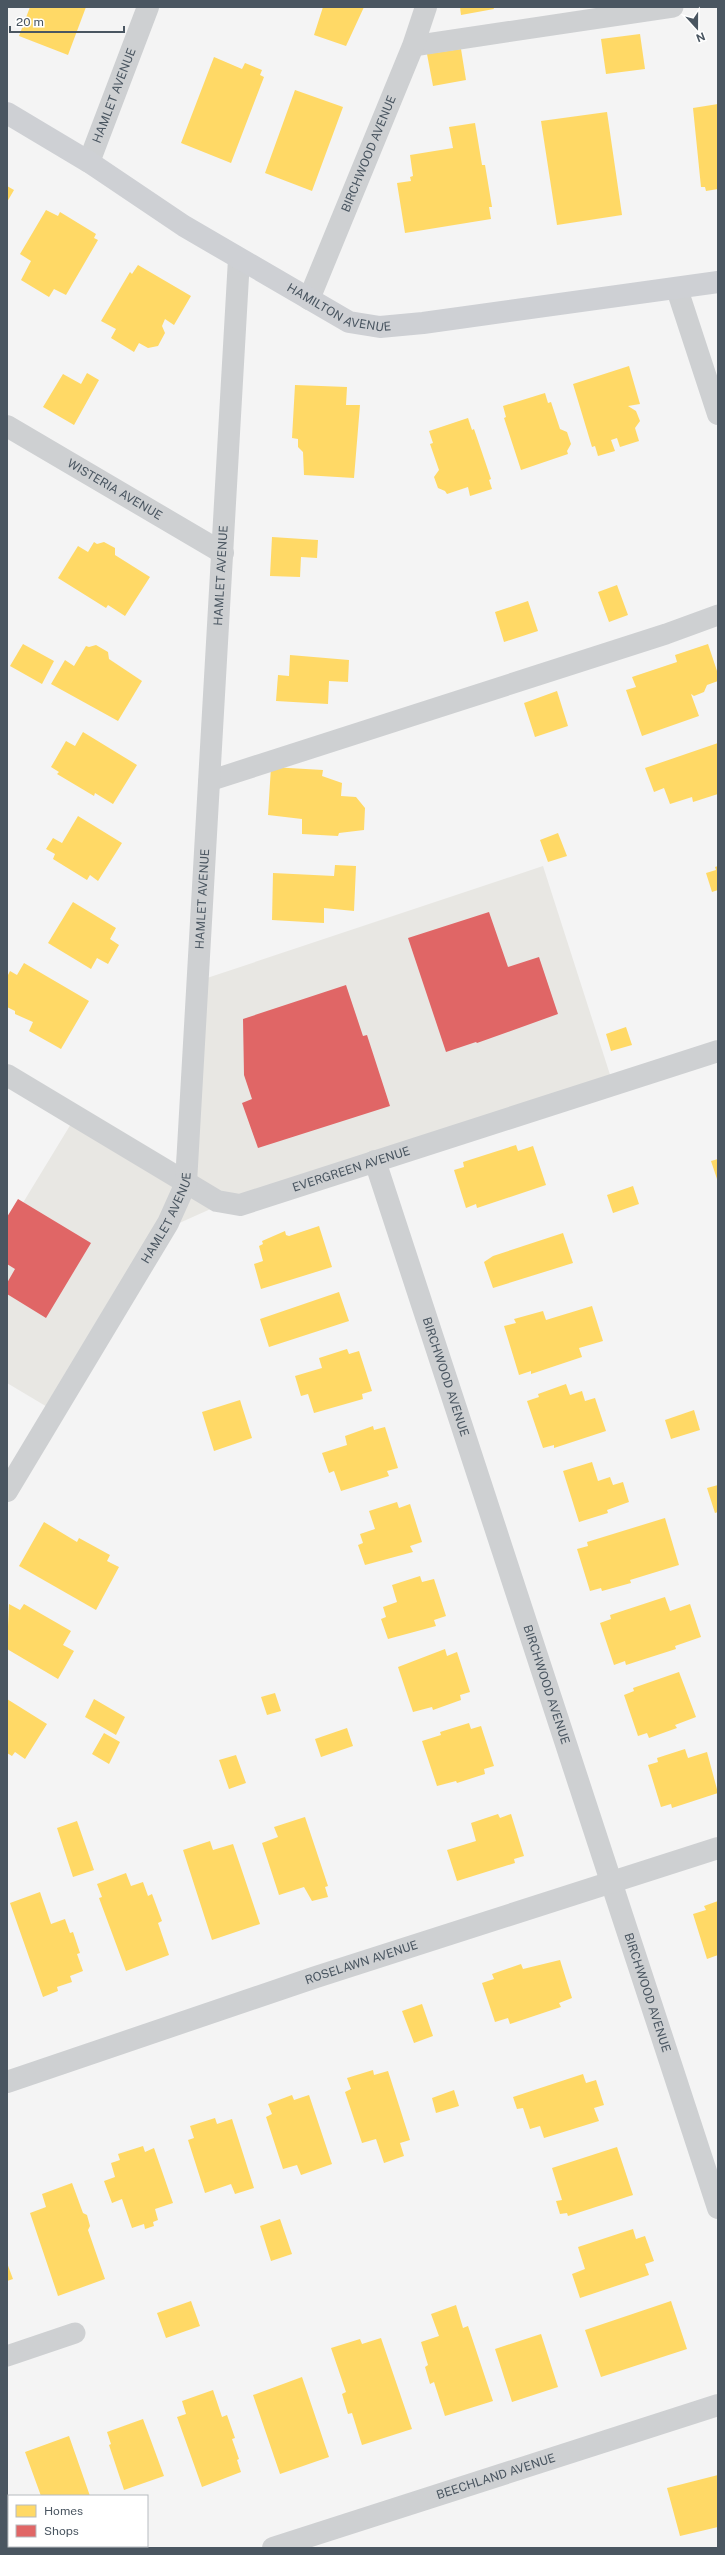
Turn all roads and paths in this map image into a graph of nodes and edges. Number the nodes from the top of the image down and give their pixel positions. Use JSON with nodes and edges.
{"nodes":[{"id":1,"x":148,"y":7,"type":"edge"},
{"id":2,"x":426,"y":7,"type":"edge"},
{"id":3,"x":673,"y":7,"type":"edge"},
{"id":4,"x":413,"y":46,"type":"junction"},
{"id":5,"x":7,"y":113,"type":"edge"},
{"id":6,"x":89,"y":162,"type":"junction"},
{"id":7,"x":239,"y":259,"type":"junction"},
{"id":8,"x":718,"y":282,"type":"edge"},
{"id":9,"x":677,"y":289,"type":"junction"},
{"id":10,"x":310,"y":299,"type":"junction"},
{"id":11,"x":718,"y":414,"type":"edge"},
{"id":12,"x":7,"y":426,"type":"edge"},
{"id":13,"x":223,"y":553,"type":"junction"},
{"id":14,"x":718,"y":615,"type":"edge"},
{"id":15,"x":209,"y":782,"type":"junction"},
{"id":16,"x":718,"y":1051,"type":"edge"},
{"id":17,"x":7,"y":1075,"type":"edge"},
{"id":18,"x":375,"y":1162,"type":"junction"},
{"id":19,"x":186,"y":1183,"type":"junction"},
{"id":20,"x":7,"y":1491,"type":"edge"},
{"id":21,"x":718,"y":1848,"type":"edge"},
{"id":22,"x":611,"y":1883,"type":"junction"},
{"id":23,"x":7,"y":2082,"type":"edge"},
{"id":24,"x":718,"y":2208,"type":"edge"},
{"id":25,"x":75,"y":2332,"type":"dead end"},
{"id":26,"x":7,"y":2356,"type":"edge"},
{"id":27,"x":718,"y":2405,"type":"edge"},
{"id":28,"x":313,"y":2541,"type":"edge"},
{"id":29,"x":273,"y":2548,"type":"edge"}],
"edges":[{"from":1,"to":6,"type":"street","name":"HAMLET AVENUE"},
{"from":2,"to":4,"type":"street","name":"BIRCHWOOD AVENUE"},
{"from":3,"to":4,"type":"lane"},
{"from":4,"to":10,"type":"street","name":"BIRCHWOOD AVENUE"},
{"from":5,"to":6,"type":"street","name":"HAMILTON AVENUE"},
{"from":6,"to":7,"type":"street","name":"HAMILTON AVENUE"},
{"from":7,"to":10,"type":"street","name":"HAMILTON AVENUE"},
{"from":7,"to":13,"type":"street","name":"HAMLET AVENUE"},
{"from":8,"to":9,"type":"street","name":"HAMILTON AVENUE"},
{"from":9,"to":10,"type":"street","name":"HAMILTON AVENUE"},
{"from":9,"to":11,"type":"street"},
{"from":12,"to":13,"type":"street","name":"WISTERIA AVENUE"},
{"from":13,"to":15,"type":"street","name":"HAMLET AVENUE"},
{"from":14,"to":15,"type":"lane"},
{"from":15,"to":19,"type":"street","name":"HAMLET AVENUE"},
{"from":16,"to":18,"type":"street","name":"EVERGREEN AVENUE"},
{"from":17,"to":19,"type":"street","name":"EVERGREEN AVENUE"},
{"from":18,"to":19,"type":"street","name":"EVERGREEN AVENUE"},
{"from":18,"to":22,"type":"street","name":"BIRCHWOOD AVENUE"},
{"from":19,"to":20,"type":"street","name":"HAMLET AVENUE"},
{"from":21,"to":22,"type":"street","name":"ROSELAWN AVENUE"},
{"from":22,"to":23,"type":"street","name":"ROSELAWN AVENUE"},
{"from":22,"to":24,"type":"street","name":"BIRCHWOOD AVENUE"},
{"from":25,"to":26,"type":"lane"},
{"from":27,"to":28,"type":"street","name":"BEECHLAND AVENUE"},
{"from":28,"to":29,"type":"street","name":"BEECHLAND AVENUE"}]}
